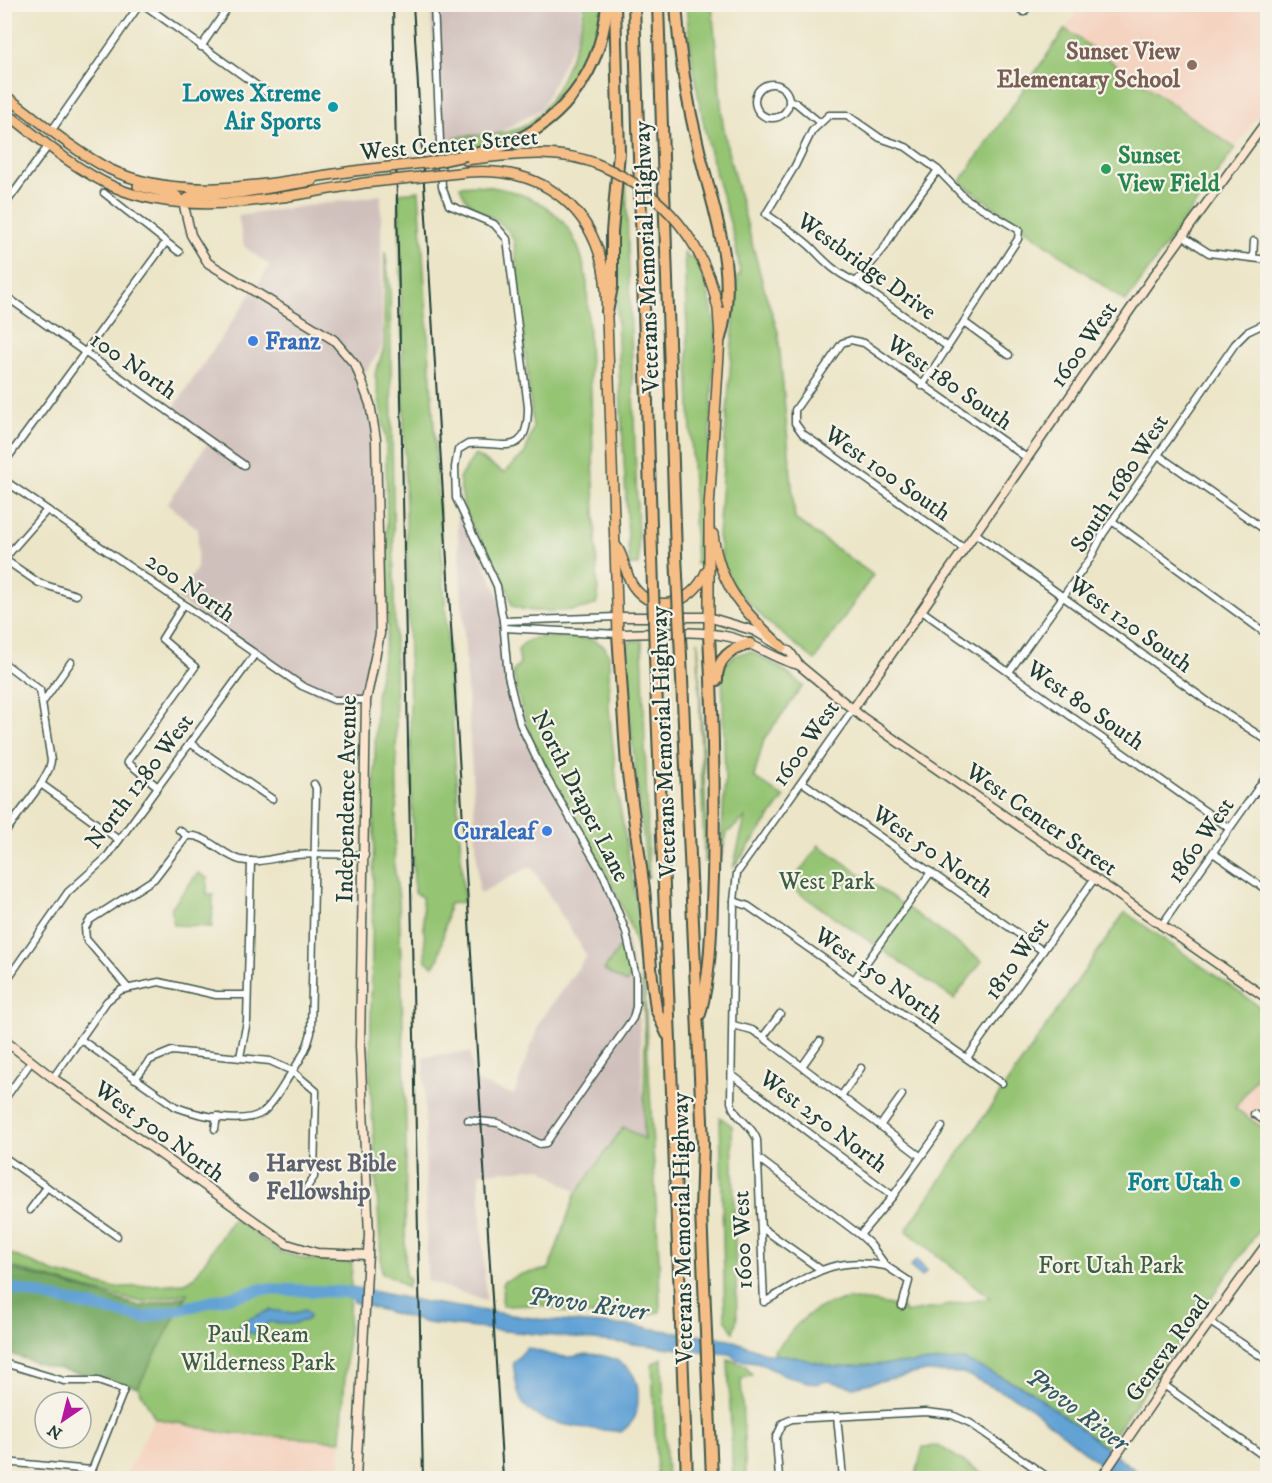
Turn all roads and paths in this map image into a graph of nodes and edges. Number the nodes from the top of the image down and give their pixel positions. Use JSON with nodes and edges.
{"nodes":[{"id":1,"x":141,"y":4,"type":"edge"},
{"id":2,"x":230,"y":4,"type":"edge"},
{"id":3,"x":434,"y":4,"type":"edge"},
{"id":4,"x":607,"y":4,"type":"edge"},
{"id":5,"x":615,"y":4,"type":"edge"},
{"id":6,"x":634,"y":4,"type":"edge"},
{"id":7,"x":658,"y":4,"type":"edge"},
{"id":8,"x":676,"y":4,"type":"edge"},
{"id":9,"x":1013,"y":4,"type":"edge"},
{"id":10,"x":1030,"y":4,"type":"edge"},
{"id":11,"x":201,"y":46,"type":"junction"},
{"id":12,"x":4,"y":95,"type":"edge"},
{"id":13,"x":270,"y":95,"type":"dead end"},
{"id":14,"x":790,"y":101,"type":"junction"},
{"id":15,"x":4,"y":111,"type":"edge"},
{"id":16,"x":1268,"y":119,"type":"edge"},
{"id":17,"x":819,"y":122,"type":"junction"},
{"id":18,"x":52,"y":130,"type":"junction"},
{"id":19,"x":49,"y":145,"type":"junction"},
{"id":20,"x":466,"y":157,"type":"junction"},
{"id":21,"x":429,"y":163,"type":"joint"},
{"id":22,"x":106,"y":167,"type":"junction"},
{"id":23,"x":938,"y":170,"type":"junction"},
{"id":24,"x":351,"y":172,"type":"junction"},
{"id":25,"x":104,"y":193,"type":"dead end"},
{"id":26,"x":183,"y":202,"type":"junction"},
{"id":27,"x":4,"y":207,"type":"edge"},
{"id":28,"x":1184,"y":237,"type":"junction"},
{"id":29,"x":1254,"y":241,"type":"dead end"},
{"id":30,"x":166,"y":242,"type":"junction"},
{"id":31,"x":179,"y":252,"type":"dead end"},
{"id":32,"x":1253,"y":258,"type":"junction"},
{"id":33,"x":1268,"y":260,"type":"edge"},
{"id":34,"x":856,"y":282,"type":"junction"},
{"id":35,"x":4,"y":295,"type":"edge"},
{"id":36,"x":607,"y":312,"type":"junction"},
{"id":37,"x":964,"y":322,"type":"junction"},
{"id":38,"x":1268,"y":322,"type":"edge"},
{"id":39,"x":720,"y":338,"type":"junction"},
{"id":40,"x":948,"y":347,"type":"junction"},
{"id":41,"x":84,"y":352,"type":"junction"},
{"id":42,"x":1009,"y":355,"type":"dead end"},
{"id":43,"x":922,"y":386,"type":"junction"},
{"id":44,"x":795,"y":423,"type":"joint"},
{"id":45,"x":1158,"y":455,"type":"junction"},
{"id":46,"x":1028,"y":458,"type":"junction"},
{"id":47,"x":4,"y":463,"type":"edge"},
{"id":48,"x":243,"y":465,"type":"dead end"},
{"id":49,"x":4,"y":480,"type":"edge"},
{"id":50,"x":709,"y":508,"type":"junction"},
{"id":51,"x":47,"y":510,"type":"junction"},
{"id":52,"x":1112,"y":521,"type":"junction"},
{"id":53,"x":1268,"y":532,"type":"edge"},
{"id":54,"x":975,"y":533,"type":"junction"},
{"id":55,"x":615,"y":545,"type":"junction"},
{"id":56,"x":964,"y":549,"type":"junction"},
{"id":57,"x":4,"y":559,"type":"edge"},
{"id":58,"x":708,"y":569,"type":"junction"},
{"id":59,"x":76,"y":595,"type":"dead end"},
{"id":60,"x":1063,"y":598,"type":"junction"},
{"id":61,"x":183,"y":604,"type":"junction"},
{"id":62,"x":922,"y":611,"type":"junction"},
{"id":63,"x":617,"y":617,"type":"junction"},
{"id":64,"x":708,"y":617,"type":"junction"},
{"id":65,"x":504,"y":621,"type":"junction"},
{"id":66,"x":504,"y":628,"type":"junction"},
{"id":67,"x":618,"y":634,"type":"junction"},
{"id":68,"x":709,"y":634,"type":"junction"},
{"id":69,"x":1268,"y":635,"type":"edge"},
{"id":70,"x":750,"y":644,"type":"junction"},
{"id":71,"x":782,"y":646,"type":"junction"},
{"id":72,"x":255,"y":654,"type":"junction"},
{"id":73,"x":71,"y":662,"type":"dead end"},
{"id":74,"x":4,"y":663,"type":"edge"},
{"id":75,"x":799,"y":665,"type":"junction"},
{"id":76,"x":1009,"y":672,"type":"junction"},
{"id":77,"x":712,"y":697,"type":"junction"},
{"id":78,"x":366,"y":700,"type":"junction"},
{"id":79,"x":43,"y":702,"type":"junction"},
{"id":80,"x":853,"y":709,"type":"junction"},
{"id":81,"x":1268,"y":741,"type":"edge"},
{"id":82,"x":190,"y":743,"type":"junction"},
{"id":83,"x":1268,"y":774,"type":"edge"},
{"id":84,"x":801,"y":782,"type":"junction"},
{"id":85,"x":41,"y":784,"type":"junction"},
{"id":86,"x":314,"y":784,"type":"dead end"},
{"id":87,"x":158,"y":787,"type":"junction"},
{"id":88,"x":1258,"y":788,"type":"junction"},
{"id":89,"x":1268,"y":794,"type":"edge"},
{"id":90,"x":272,"y":799,"type":"dead end"},
{"id":91,"x":1229,"y":828,"type":"junction"},
{"id":92,"x":179,"y":830,"type":"dead end"},
{"id":93,"x":4,"y":834,"type":"edge"},
{"id":94,"x":187,"y":836,"type":"junction"},
{"id":95,"x":119,"y":840,"type":"junction"},
{"id":96,"x":1213,"y":853,"type":"junction"},
{"id":97,"x":364,"y":855,"type":"junction"},
{"id":98,"x":315,"y":856,"type":"junction"},
{"id":99,"x":251,"y":861,"type":"junction"},
{"id":100,"x":931,"y":872,"type":"junction"},
{"id":101,"x":1094,"y":879,"type":"junction"},
{"id":102,"x":1268,"y":891,"type":"edge"},
{"id":103,"x":734,"y":902,"type":"junction"},
{"id":104,"x":1161,"y":926,"type":"junction"},
{"id":105,"x":1043,"y":951,"type":"junction"},
{"id":106,"x":854,"y":980,"type":"junction"},
{"id":107,"x":4,"y":984,"type":"edge"},
{"id":108,"x":127,"y":987,"type":"junction"},
{"id":109,"x":247,"y":995,"type":"junction"},
{"id":110,"x":1268,"y":999,"type":"edge"},
{"id":111,"x":780,"y":1014,"type":"dead end"},
{"id":112,"x":697,"y":1023,"type":"junction"},
{"id":113,"x":733,"y":1025,"type":"junction"},
{"id":114,"x":763,"y":1037,"type":"junction"},
{"id":115,"x":80,"y":1039,"type":"junction"},
{"id":116,"x":4,"y":1040,"type":"edge"},
{"id":117,"x":671,"y":1041,"type":"junction"},
{"id":118,"x":820,"y":1041,"type":"dead end"},
{"id":119,"x":240,"y":1057,"type":"junction"},
{"id":120,"x":967,"y":1058,"type":"junction"},
{"id":121,"x":31,"y":1062,"type":"junction"},
{"id":122,"x":803,"y":1065,"type":"junction"},
{"id":123,"x":861,"y":1068,"type":"dead end"},
{"id":124,"x":292,"y":1071,"type":"junction"},
{"id":125,"x":732,"y":1075,"type":"junction"},
{"id":126,"x":53,"y":1078,"type":"junction"},
{"id":127,"x":135,"y":1079,"type":"junction"},
{"id":128,"x":1002,"y":1083,"type":"dead end"},
{"id":129,"x":902,"y":1095,"type":"dead end"},
{"id":130,"x":841,"y":1096,"type":"junction"},
{"id":131,"x":4,"y":1100,"type":"edge"},
{"id":132,"x":1254,"y":1114,"type":"dead end"},
{"id":133,"x":217,"y":1116,"type":"junction"},
{"id":134,"x":468,"y":1120,"type":"dead end"},
{"id":135,"x":1268,"y":1123,"type":"edge"},
{"id":136,"x":880,"y":1125,"type":"junction"},
{"id":137,"x":942,"y":1127,"type":"dead end"},
{"id":138,"x":215,"y":1129,"type":"dead end"},
{"id":139,"x":920,"y":1155,"type":"junction"},
{"id":140,"x":4,"y":1157,"type":"edge"},
{"id":141,"x":758,"y":1158,"type":"junction"},
{"id":142,"x":46,"y":1187,"type":"junction"},
{"id":143,"x":307,"y":1187,"type":"dead end"},
{"id":144,"x":893,"y":1196,"type":"junction"},
{"id":145,"x":30,"y":1210,"type":"dead end"},
{"id":146,"x":762,"y":1228,"type":"junction"},
{"id":147,"x":860,"y":1235,"type":"junction"},
{"id":148,"x":117,"y":1236,"type":"dead end"},
{"id":149,"x":1268,"y":1242,"type":"edge"},
{"id":150,"x":368,"y":1255,"type":"junction"},
{"id":151,"x":886,"y":1266,"type":"junction"},
{"id":152,"x":820,"y":1269,"type":"junction"},
{"id":153,"x":902,"y":1306,"type":"dead end"},
{"id":154,"x":1210,"y":1322,"type":"junction"},
{"id":155,"x":1268,"y":1361,"type":"edge"},
{"id":156,"x":4,"y":1363,"type":"edge"},
{"id":157,"x":1164,"y":1385,"type":"junction"},
{"id":158,"x":837,"y":1416,"type":"junction"},
{"id":159,"x":1268,"y":1459,"type":"edge"},
{"id":160,"x":4,"y":1462,"type":"edge"},
{"id":161,"x":1048,"y":1478,"type":"edge"},
{"id":162,"x":356,"y":1479,"type":"edge"},
{"id":163,"x":687,"y":1479,"type":"edge"},
{"id":164,"x":712,"y":1479,"type":"edge"},
{"id":165,"x":779,"y":1479,"type":"edge"},
{"id":166,"x":843,"y":1479,"type":"edge"},
{"id":167,"x":1101,"y":1479,"type":"edge"}],
"edges":[{"from":1,"to":11,"type":"street"},
{"from":1,"to":18,"type":"street"},
{"from":2,"to":11,"type":"street"},
{"from":3,"to":65,"type":"street","name":"North Draper Lane"},
{"from":4,"to":20,"type":"highway"},
{"from":5,"to":36,"type":"highway"},
{"from":6,"to":117,"type":"highway","name":"Veterans Memorial Highway","bridge":true},
{"from":7,"to":112,"type":"highway","name":"Veterans Memorial Highway","bridge":true},
{"from":8,"to":39,"type":"highway"},
{"from":9,"to":10,"type":"street"},
{"from":11,"to":13,"type":"street"},
{"from":12,"to":18,"type":"main road","name":"West Center Street"},
{"from":14,"to":14,"type":"street"},
{"from":14,"to":17,"type":"street"},
{"from":15,"to":19,"type":"main road","name":"West Center Street"},
{"from":16,"to":28,"type":"street","name":"1600 West"},
{"from":17,"to":23,"type":"street"},
{"from":17,"to":34,"type":"street","name":"Westbridge Drive"},
{"from":18,"to":22,"type":"main road","name":"West Center Street"},
{"from":19,"to":26,"type":"main road","name":"West Center Street"},
{"from":19,"to":27,"type":"street"},
{"from":20,"to":21,"type":"highway","bridge":true},
{"from":20,"to":39,"type":"main road","name":"West Center Street","bridge":true},
{"from":21,"to":24,"type":"main road","name":"West Center Street","bridge":true},
{"from":22,"to":24,"type":"main road","name":"West Center Street"},
{"from":22,"to":26,"type":"main road"},
{"from":23,"to":34,"type":"street"},
{"from":23,"to":37,"type":"street"},
{"from":24,"to":26,"type":"main road"},
{"from":25,"to":30,"type":"street"},
{"from":26,"to":36,"type":"main road","name":"West Center Street","bridge":true},
{"from":26,"to":78,"type":"street","name":"Independence Avenue"},
{"from":28,"to":32,"type":"street"},
{"from":28,"to":46,"type":"street","name":"1600 West"},
{"from":29,"to":32,"type":"street"},
{"from":30,"to":31,"type":"street"},
{"from":30,"to":41,"type":"street"},
{"from":32,"to":33,"type":"street"},
{"from":34,"to":40,"type":"street","name":"Westbridge Drive"},
{"from":35,"to":41,"type":"street","name":"100 North"},
{"from":36,"to":55,"type":"main road","name":"West Center Street"},
{"from":37,"to":40,"type":"street"},
{"from":37,"to":42,"type":"street"},
{"from":38,"to":45,"type":"street","name":"South 1680 West"},
{"from":39,"to":50,"type":"main road","name":"West Center Street"},
{"from":40,"to":43,"type":"street"},
{"from":41,"to":47,"type":"street"},
{"from":41,"to":48,"type":"street","name":"100 North"},
{"from":43,"to":44,"type":"street","name":"West 180 South"},
{"from":43,"to":46,"type":"street","name":"West 180 South"},
{"from":44,"to":56,"type":"street","name":"West 100 South"},
{"from":45,"to":52,"type":"street","name":"South 1680 West"},
{"from":45,"to":53,"type":"street"},
{"from":46,"to":54,"type":"street","name":"1600 West"},
{"from":49,"to":51,"type":"street","name":"200 North"},
{"from":50,"to":58,"type":"main road","name":"West Center Street"},
{"from":50,"to":71,"type":"main road"},
{"from":51,"to":57,"type":"street"},
{"from":51,"to":61,"type":"street","name":"200 North"},
{"from":52,"to":60,"type":"street","name":"South 1680 West"},
{"from":52,"to":69,"type":"street"},
{"from":54,"to":56,"type":"street","name":"1600 West"},
{"from":54,"to":60,"type":"street","name":"West 120 South"},
{"from":55,"to":58,"type":"main road"},
{"from":55,"to":63,"type":"main road","name":"West Center Street"},
{"from":56,"to":62,"type":"street","name":"1600 West"},
{"from":57,"to":59,"type":"street"},
{"from":58,"to":64,"type":"main road","name":"West Center Street"},
{"from":60,"to":76,"type":"street","name":"South 1680 West"},
{"from":60,"to":81,"type":"street","name":"West 120 South"},
{"from":61,"to":72,"type":"street","name":"200 North"},
{"from":61,"to":87,"type":"street"},
{"from":62,"to":76,"type":"street","name":"West 80 South"},
{"from":62,"to":80,"type":"street","name":"1600 West"},
{"from":63,"to":64,"type":"street","name":"West Center Street"},
{"from":63,"to":65,"type":"street","name":"West Center Street"},
{"from":63,"to":67,"type":"main road","name":"West Center Street"},
{"from":64,"to":68,"type":"main road","name":"West Center Street"},
{"from":64,"to":71,"type":"street","name":"West Center Street"},
{"from":65,"to":66,"type":"street","name":"North Draper Lane"},
{"from":66,"to":67,"type":"street","name":"West Center Street"},
{"from":66,"to":134,"type":"street","name":"North Draper Lane"},
{"from":67,"to":68,"type":"street","name":"West Center Street"},
{"from":67,"to":117,"type":"highway"},
{"from":68,"to":70,"type":"street","name":"West Center Street"},
{"from":68,"to":77,"type":"highway"},
{"from":70,"to":75,"type":"street","name":"West Center Street"},
{"from":70,"to":77,"type":"highway"},
{"from":71,"to":75,"type":"street","name":"West Center Street"},
{"from":72,"to":78,"type":"street","name":"200 North"},
{"from":72,"to":82,"type":"street","name":"North 1280 West"},
{"from":73,"to":79,"type":"street"},
{"from":74,"to":79,"type":"street"},
{"from":75,"to":80,"type":"street","name":"West Center Street"},
{"from":76,"to":91,"type":"street","name":"West 80 South"},
{"from":77,"to":112,"type":"highway"},
{"from":78,"to":97,"type":"street","name":"Independence Avenue"},
{"from":79,"to":85,"type":"street"},
{"from":80,"to":84,"type":"street","name":"1600 West"},
{"from":80,"to":101,"type":"street","name":"West Center Street"},
{"from":82,"to":87,"type":"street","name":"North 1280 West"},
{"from":82,"to":90,"type":"street"},
{"from":83,"to":88,"type":"street","name":"1860 West"},
{"from":84,"to":100,"type":"street","name":"West 50 North"},
{"from":84,"to":103,"type":"street","name":"1600 West"},
{"from":85,"to":93,"type":"street"},
{"from":85,"to":95,"type":"street"},
{"from":86,"to":98,"type":"street"},
{"from":87,"to":95,"type":"street","name":"North 1280 West"},
{"from":88,"to":89,"type":"street"},
{"from":88,"to":91,"type":"street","name":"1860 West"},
{"from":91,"to":96,"type":"street","name":"1860 West"},
{"from":92,"to":94,"type":"street"},
{"from":94,"to":99,"type":"street"},
{"from":94,"to":108,"type":"street"},
{"from":95,"to":107,"type":"street","name":"North 1280 West"},
{"from":96,"to":102,"type":"street"},
{"from":96,"to":104,"type":"street","name":"1860 West"},
{"from":97,"to":98,"type":"street"},
{"from":97,"to":150,"type":"street","name":"Independence Avenue"},
{"from":98,"to":99,"type":"street"},
{"from":98,"to":124,"type":"street"},
{"from":99,"to":109,"type":"street"},
{"from":100,"to":105,"type":"street","name":"West 50 North"},
{"from":100,"to":106,"type":"street"},
{"from":101,"to":104,"type":"street","name":"West Center Street"},
{"from":101,"to":105,"type":"street","name":"1810 West"},
{"from":103,"to":106,"type":"street","name":"West 150 North"},
{"from":103,"to":113,"type":"street","name":"1600 West"},
{"from":104,"to":110,"type":"street","name":"West Center Street"},
{"from":105,"to":120,"type":"street","name":"1810 West"},
{"from":106,"to":120,"type":"street","name":"West 150 North"},
{"from":108,"to":109,"type":"street"},
{"from":108,"to":115,"type":"street"},
{"from":109,"to":119,"type":"street"},
{"from":111,"to":114,"type":"street"},
{"from":112,"to":164,"type":"highway","name":"Veterans Memorial Highway"},
{"from":113,"to":114,"type":"street"},
{"from":113,"to":125,"type":"street","name":"1600 West"},
{"from":114,"to":122,"type":"street"},
{"from":115,"to":126,"type":"street"},
{"from":115,"to":127,"type":"street"},
{"from":116,"to":121,"type":"street","name":"West 500 North"},
{"from":117,"to":163,"type":"highway","name":"Veterans Memorial Highway"},
{"from":118,"to":122,"type":"street"},
{"from":119,"to":124,"type":"street"},
{"from":119,"to":127,"type":"street"},
{"from":120,"to":128,"type":"street","name":"West 150 North"},
{"from":121,"to":126,"type":"street","name":"West 500 North"},
{"from":121,"to":131,"type":"street"},
{"from":122,"to":130,"type":"street"},
{"from":123,"to":130,"type":"street"},
{"from":124,"to":133,"type":"street"},
{"from":124,"to":143,"type":"street"},
{"from":125,"to":141,"type":"street","name":"1600 West"},
{"from":125,"to":144,"type":"street","name":"West 250 North"},
{"from":126,"to":150,"type":"street","name":"West 500 North"},
{"from":127,"to":133,"type":"street"},
{"from":129,"to":136,"type":"street"},
{"from":130,"to":136,"type":"street"},
{"from":132,"to":135,"type":"street"},
{"from":133,"to":138,"type":"street"},
{"from":136,"to":139,"type":"street"},
{"from":137,"to":139,"type":"street"},
{"from":139,"to":144,"type":"street"},
{"from":140,"to":142,"type":"street"},
{"from":141,"to":146,"type":"street","name":"1600 West"},
{"from":141,"to":147,"type":"street"},
{"from":142,"to":145,"type":"street"},
{"from":142,"to":148,"type":"street"},
{"from":144,"to":147,"type":"street"},
{"from":146,"to":152,"type":"street"},
{"from":146,"to":152,"type":"street","name":"1600 West"},
{"from":147,"to":151,"type":"street"},
{"from":149,"to":154,"type":"street","name":"Geneva Road"},
{"from":150,"to":162,"type":"street","name":"Independence Avenue"},
{"from":151,"to":152,"type":"street"},
{"from":151,"to":153,"type":"street"},
{"from":154,"to":155,"type":"street"},
{"from":154,"to":157,"type":"street","name":"Geneva Road"},
{"from":156,"to":160,"type":"street"},
{"from":157,"to":159,"type":"street"},
{"from":157,"to":167,"type":"street","name":"Geneva Road"},
{"from":158,"to":161,"type":"street"},
{"from":158,"to":165,"type":"street"},
{"from":158,"to":166,"type":"street"}]}
